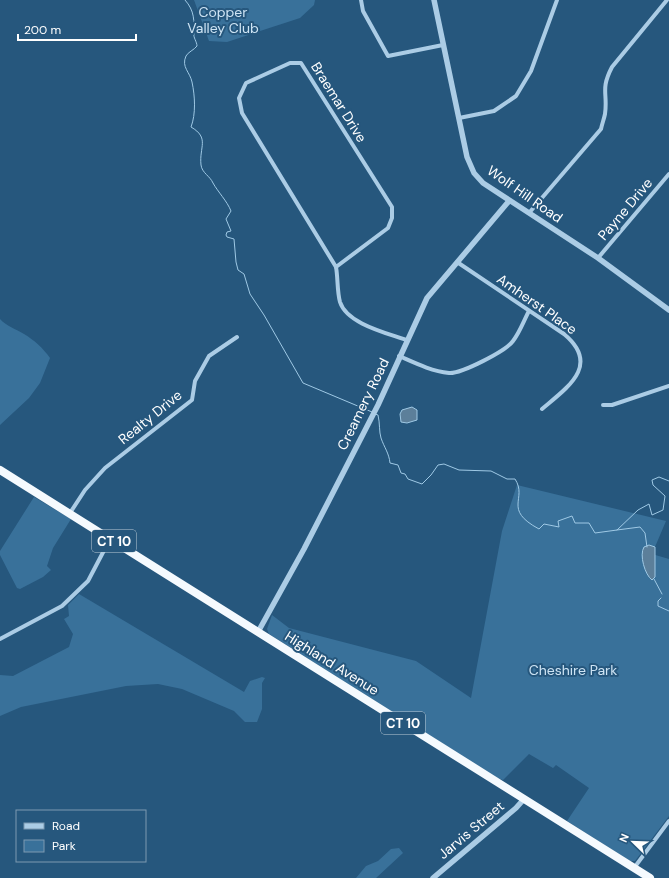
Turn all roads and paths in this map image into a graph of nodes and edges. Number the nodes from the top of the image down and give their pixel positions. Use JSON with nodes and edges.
{"nodes":[{"id":1,"x":361,"y":0,"type":"edge"},
{"id":2,"x":434,"y":0,"type":"edge"},
{"id":3,"x":557,"y":0,"type":"edge"},
{"id":4,"x":667,"y":0,"type":"edge"},
{"id":5,"x":443,"y":45,"type":"junction"},
{"id":6,"x":459,"y":118,"type":"junction"},
{"id":7,"x":669,"y":174,"type":"edge"},
{"id":8,"x":509,"y":201,"type":"junction"},
{"id":9,"x":529,"y":213,"type":"junction"},
{"id":10,"x":598,"y":258,"type":"junction"},
{"id":11,"x":457,"y":262,"type":"junction"},
{"id":12,"x":336,"y":267,"type":"junction"},
{"id":13,"x":669,"y":310,"type":"edge"},
{"id":14,"x":529,"y":311,"type":"junction"},
{"id":15,"x":237,"y":337,"type":"dead end"},
{"id":16,"x":406,"y":340,"type":"junction"},
{"id":17,"x":399,"y":356,"type":"junction"},
{"id":18,"x":669,"y":386,"type":"edge"},
{"id":19,"x":603,"y":406,"type":"dead end"},
{"id":20,"x":542,"y":409,"type":"dead end"},
{"id":21,"x":0,"y":470,"type":"edge"},
{"id":22,"x":70,"y":513,"type":"junction"},
{"id":23,"x":110,"y":539,"type":"junction"},
{"id":24,"x":258,"y":632,"type":"junction"},
{"id":25,"x":0,"y":639,"type":"edge"},
{"id":26,"x":524,"y":799,"type":"junction"},
{"id":27,"x":669,"y":821,"type":"edge"},
{"id":28,"x":634,"y":868,"type":"junction"},
{"id":29,"x":433,"y":878,"type":"edge"},
{"id":30,"x":650,"y":878,"type":"edge"}],
"edges":[{"from":1,"to":5,"type":"street"},
{"from":2,"to":5,"type":"street","name":"Wolf Hill Road"},
{"from":3,"to":6,"type":"street"},
{"from":4,"to":9,"type":"street"},
{"from":5,"to":6,"type":"street","name":"Wolf Hill Road"},
{"from":6,"to":8,"type":"street","name":"Wolf Hill Road"},
{"from":7,"to":10,"type":"street","name":"Payne Drive"},
{"from":8,"to":9,"type":"street","name":"Wolf Hill Road"},
{"from":8,"to":11,"type":"street","name":"Creamery Road"},
{"from":9,"to":10,"type":"street","name":"Wolf Hill Road"},
{"from":10,"to":13,"type":"street","name":"Wolf Hill Road"},
{"from":11,"to":14,"type":"street","name":"Amherst Place"},
{"from":11,"to":16,"type":"street","name":"Creamery Road"},
{"from":12,"to":12,"type":"street","name":"Braemar Drive"},
{"from":12,"to":16,"type":"street","name":"Braemar Drive"},
{"from":14,"to":17,"type":"street"},
{"from":14,"to":20,"type":"street","name":"Amherst Place"},
{"from":15,"to":22,"type":"street","name":"Realty Drive"},
{"from":16,"to":17,"type":"street","name":"Creamery Road"},
{"from":17,"to":24,"type":"street","name":"Creamery Road"},
{"from":18,"to":19,"type":"street"},
{"from":21,"to":22,"type":"highway","name":"Highland Avenue","number":"CT 10"},
{"from":22,"to":23,"type":"highway","name":"Highland Avenue","number":"CT 10"},
{"from":23,"to":24,"type":"highway","name":"Highland Avenue","number":"CT 10"},
{"from":23,"to":25,"type":"street"},
{"from":24,"to":26,"type":"highway","name":"Highland Avenue","number":"CT 10"},
{"from":26,"to":28,"type":"highway","name":"Highland Avenue","number":"CT 10"},
{"from":26,"to":29,"type":"street","name":"Jarvis Street"},
{"from":27,"to":28,"type":"street"},
{"from":28,"to":30,"type":"highway","name":"Highland Avenue","number":"CT 10"}]}
